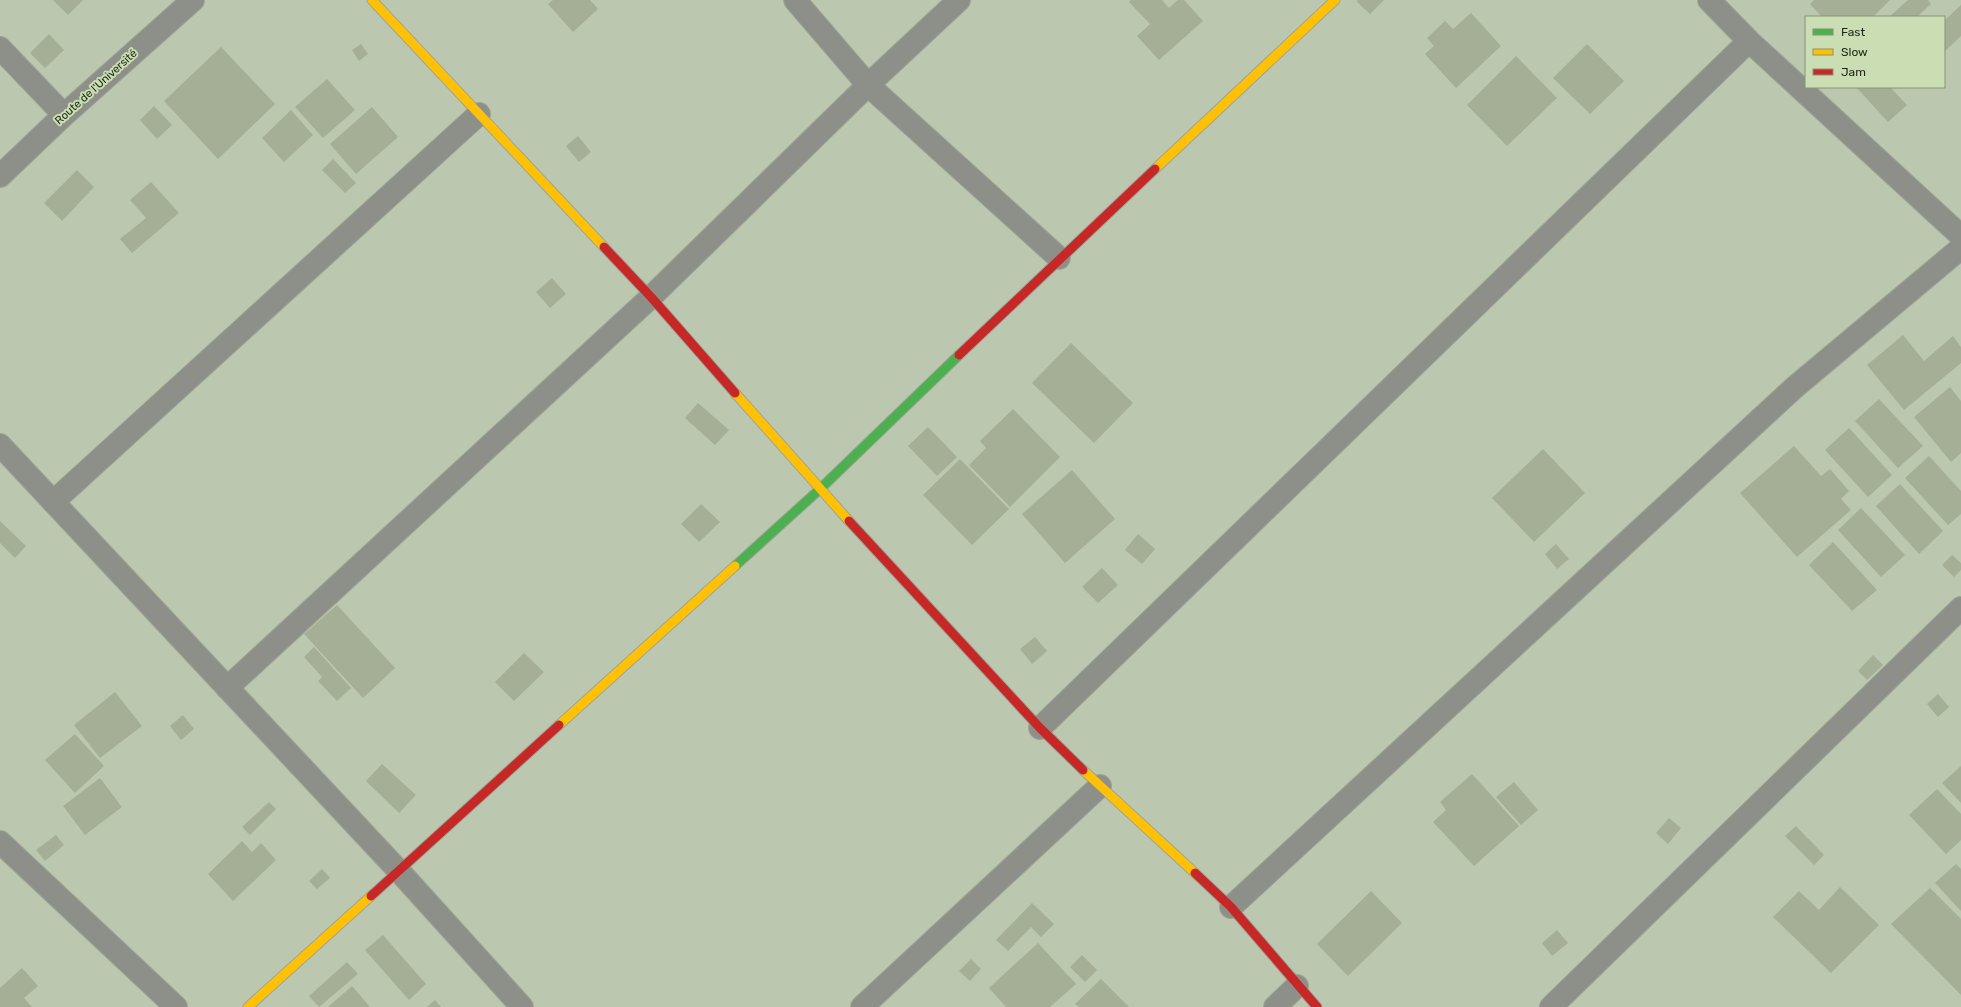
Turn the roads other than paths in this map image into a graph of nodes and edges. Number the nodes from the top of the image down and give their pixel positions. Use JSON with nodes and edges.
{"nodes":[{"id":1,"x":193,"y":0,"type":"edge"},
{"id":2,"x":372,"y":0,"type":"edge"},
{"id":3,"x":795,"y":0,"type":"edge"},
{"id":4,"x":959,"y":0,"type":"edge"},
{"id":5,"x":1335,"y":0,"type":"edge"},
{"id":6,"x":1709,"y":0,"type":"edge"},
{"id":7,"x":1749,"y":41,"type":"junction"},
{"id":8,"x":0,"y":48,"type":"edge"},
{"id":9,"x":868,"y":85,"type":"junction"},
{"id":10,"x":479,"y":114,"type":"junction"},
{"id":11,"x":64,"y":115,"type":"junction"},
{"id":12,"x":0,"y":176,"type":"edge"},
{"id":13,"x":1961,"y":236,"type":"edge"},
{"id":14,"x":1961,"y":248,"type":"edge"},
{"id":15,"x":1059,"y":258,"type":"junction"},
{"id":16,"x":651,"y":297,"type":"junction"},
{"id":17,"x":0,"y":445,"type":"edge"},
{"id":18,"x":820,"y":489,"type":"junction"},
{"id":19,"x":53,"y":502,"type":"junction"},
{"id":20,"x":1961,"y":608,"type":"edge"},
{"id":21,"x":227,"y":688,"type":"junction"},
{"id":22,"x":1040,"y":728,"type":"junction"},
{"id":23,"x":1100,"y":786,"type":"junction"},
{"id":24,"x":0,"y":842,"type":"edge"},
{"id":25,"x":398,"y":870,"type":"junction"},
{"id":26,"x":1231,"y":907,"type":"junction"},
{"id":27,"x":1297,"y":986,"type":"junction"},
{"id":28,"x":176,"y":1007,"type":"edge"},
{"id":29,"x":248,"y":1007,"type":"edge"},
{"id":30,"x":522,"y":1007,"type":"edge"},
{"id":31,"x":862,"y":1007,"type":"edge"},
{"id":32,"x":1275,"y":1007,"type":"edge"},
{"id":33,"x":1317,"y":1007,"type":"edge"},
{"id":34,"x":1551,"y":1007,"type":"edge"}],
"edges":[{"from":1,"to":11,"type":"street","name":"Route de l'Université"},
{"from":2,"to":10,"type":"street"},
{"from":3,"to":9,"type":"street"},
{"from":4,"to":9,"type":"street"},
{"from":5,"to":15,"type":"street"},
{"from":6,"to":7,"type":"street"},
{"from":7,"to":13,"type":"street"},
{"from":7,"to":22,"type":"street"},
{"from":8,"to":11,"type":"street"},
{"from":9,"to":15,"type":"street"},
{"from":9,"to":16,"type":"street"},
{"from":10,"to":16,"type":"street"},
{"from":10,"to":19,"type":"street"},
{"from":11,"to":12,"type":"street","name":"Route de l'Université"},
{"from":14,"to":26,"type":"street"},
{"from":15,"to":18,"type":"street"},
{"from":16,"to":18,"type":"street"},
{"from":16,"to":21,"type":"street"},
{"from":17,"to":19,"type":"street"},
{"from":18,"to":22,"type":"street"},
{"from":18,"to":25,"type":"street"},
{"from":19,"to":21,"type":"street"},
{"from":20,"to":34,"type":"street"},
{"from":21,"to":25,"type":"street"},
{"from":22,"to":23,"type":"street"},
{"from":23,"to":26,"type":"street"},
{"from":23,"to":31,"type":"street"},
{"from":24,"to":28,"type":"street"},
{"from":25,"to":29,"type":"street"},
{"from":25,"to":30,"type":"street"},
{"from":26,"to":27,"type":"street"},
{"from":27,"to":32,"type":"street"},
{"from":27,"to":33,"type":"street"}]}
